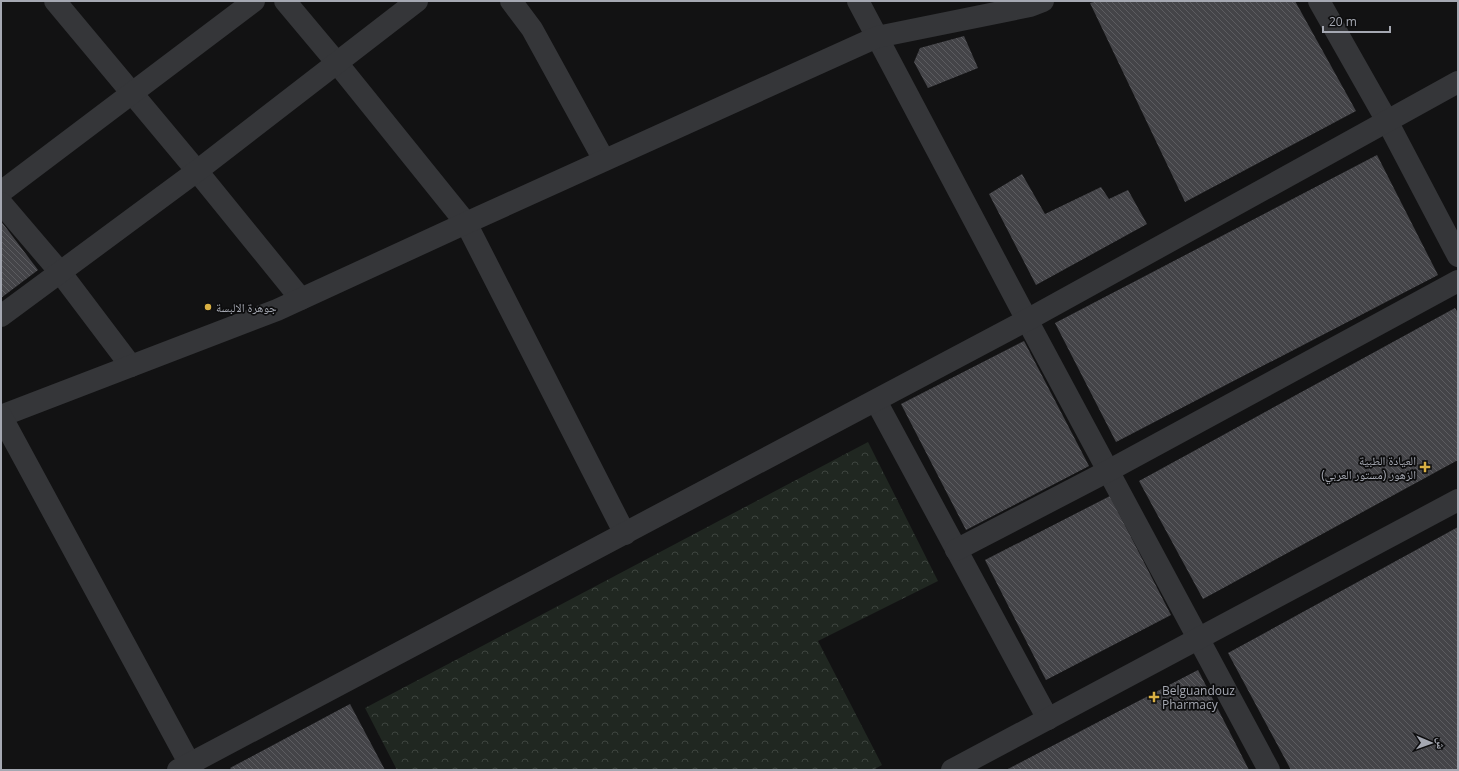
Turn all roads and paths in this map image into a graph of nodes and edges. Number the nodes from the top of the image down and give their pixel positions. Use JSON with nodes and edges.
{"nodes":[{"id":1,"x":55,"y":1,"type":"edge"},
{"id":2,"x":254,"y":1,"type":"edge"},
{"id":3,"x":285,"y":1,"type":"edge"},
{"id":4,"x":417,"y":1,"type":"edge"},
{"id":5,"x":511,"y":1,"type":"edge"},
{"id":6,"x":858,"y":1,"type":"edge"},
{"id":7,"x":1043,"y":1,"type":"edge"},
{"id":8,"x":1319,"y":1,"type":"edge"},
{"id":9,"x":877,"y":38,"type":"junction"},
{"id":10,"x":337,"y":63,"type":"junction"},
{"id":11,"x":1458,"y":82,"type":"edge"},
{"id":12,"x":132,"y":94,"type":"junction"},
{"id":13,"x":1387,"y":121,"type":"junction"},
{"id":14,"x":604,"y":160,"type":"junction"},
{"id":15,"x":196,"y":171,"type":"junction"},
{"id":16,"x":1,"y":192,"type":"edge"},
{"id":17,"x":1,"y":203,"type":"edge"},
{"id":18,"x":466,"y":223,"type":"junction"},
{"id":19,"x":1458,"y":256,"type":"edge"},
{"id":20,"x":60,"y":272,"type":"junction"},
{"id":21,"x":1458,"y":281,"type":"edge"},
{"id":22,"x":301,"y":299,"type":"junction"},
{"id":23,"x":1,"y":316,"type":"edge"},
{"id":24,"x":1027,"y":320,"type":"junction"},
{"id":25,"x":131,"y":366,"type":"junction"},
{"id":26,"x":876,"y":401,"type":"junction"},
{"id":27,"x":1,"y":416,"type":"edge"},
{"id":28,"x":1108,"y":471,"type":"junction"},
{"id":29,"x":1458,"y":500,"type":"edge"},
{"id":30,"x":625,"y":534,"type":"junction"},
{"id":31,"x":956,"y":550,"type":"junction"},
{"id":32,"x":1198,"y":639,"type":"junction"},
{"id":33,"x":1048,"y":719,"type":"junction"},
{"id":34,"x":187,"y":768,"type":"edge"},
{"id":35,"x":952,"y":770,"type":"edge"},
{"id":36,"x":1269,"y":770,"type":"edge"}],
"edges":[{"from":1,"to":12,"type":"street"},
{"from":2,"to":12,"type":"street"},
{"from":3,"to":10,"type":"street"},
{"from":4,"to":10,"type":"street"},
{"from":5,"to":14,"type":"street"},
{"from":6,"to":9,"type":"street"},
{"from":7,"to":9,"type":"street"},
{"from":8,"to":13,"type":"street"},
{"from":9,"to":14,"type":"street"},
{"from":9,"to":24,"type":"street"},
{"from":10,"to":15,"type":"street"},
{"from":10,"to":18,"type":"street"},
{"from":11,"to":13,"type":"street"},
{"from":12,"to":15,"type":"street"},
{"from":12,"to":16,"type":"street"},
{"from":13,"to":19,"type":"street"},
{"from":13,"to":24,"type":"street"},
{"from":14,"to":18,"type":"street"},
{"from":15,"to":20,"type":"street"},
{"from":15,"to":22,"type":"street"},
{"from":17,"to":20,"type":"street"},
{"from":18,"to":22,"type":"street"},
{"from":18,"to":30,"type":"street"},
{"from":20,"to":23,"type":"street"},
{"from":20,"to":25,"type":"street"},
{"from":21,"to":28,"type":"street"},
{"from":22,"to":25,"type":"street"},
{"from":24,"to":26,"type":"street"},
{"from":24,"to":28,"type":"street"},
{"from":25,"to":27,"type":"street"},
{"from":26,"to":30,"type":"street"},
{"from":26,"to":31,"type":"street"},
{"from":27,"to":34,"type":"street"},
{"from":28,"to":31,"type":"street"},
{"from":28,"to":32,"type":"street"},
{"from":29,"to":32,"type":"street"},
{"from":30,"to":34,"type":"street"},
{"from":31,"to":33,"type":"street"},
{"from":32,"to":33,"type":"street"},
{"from":32,"to":36,"type":"street"},
{"from":33,"to":35,"type":"street"}]}
